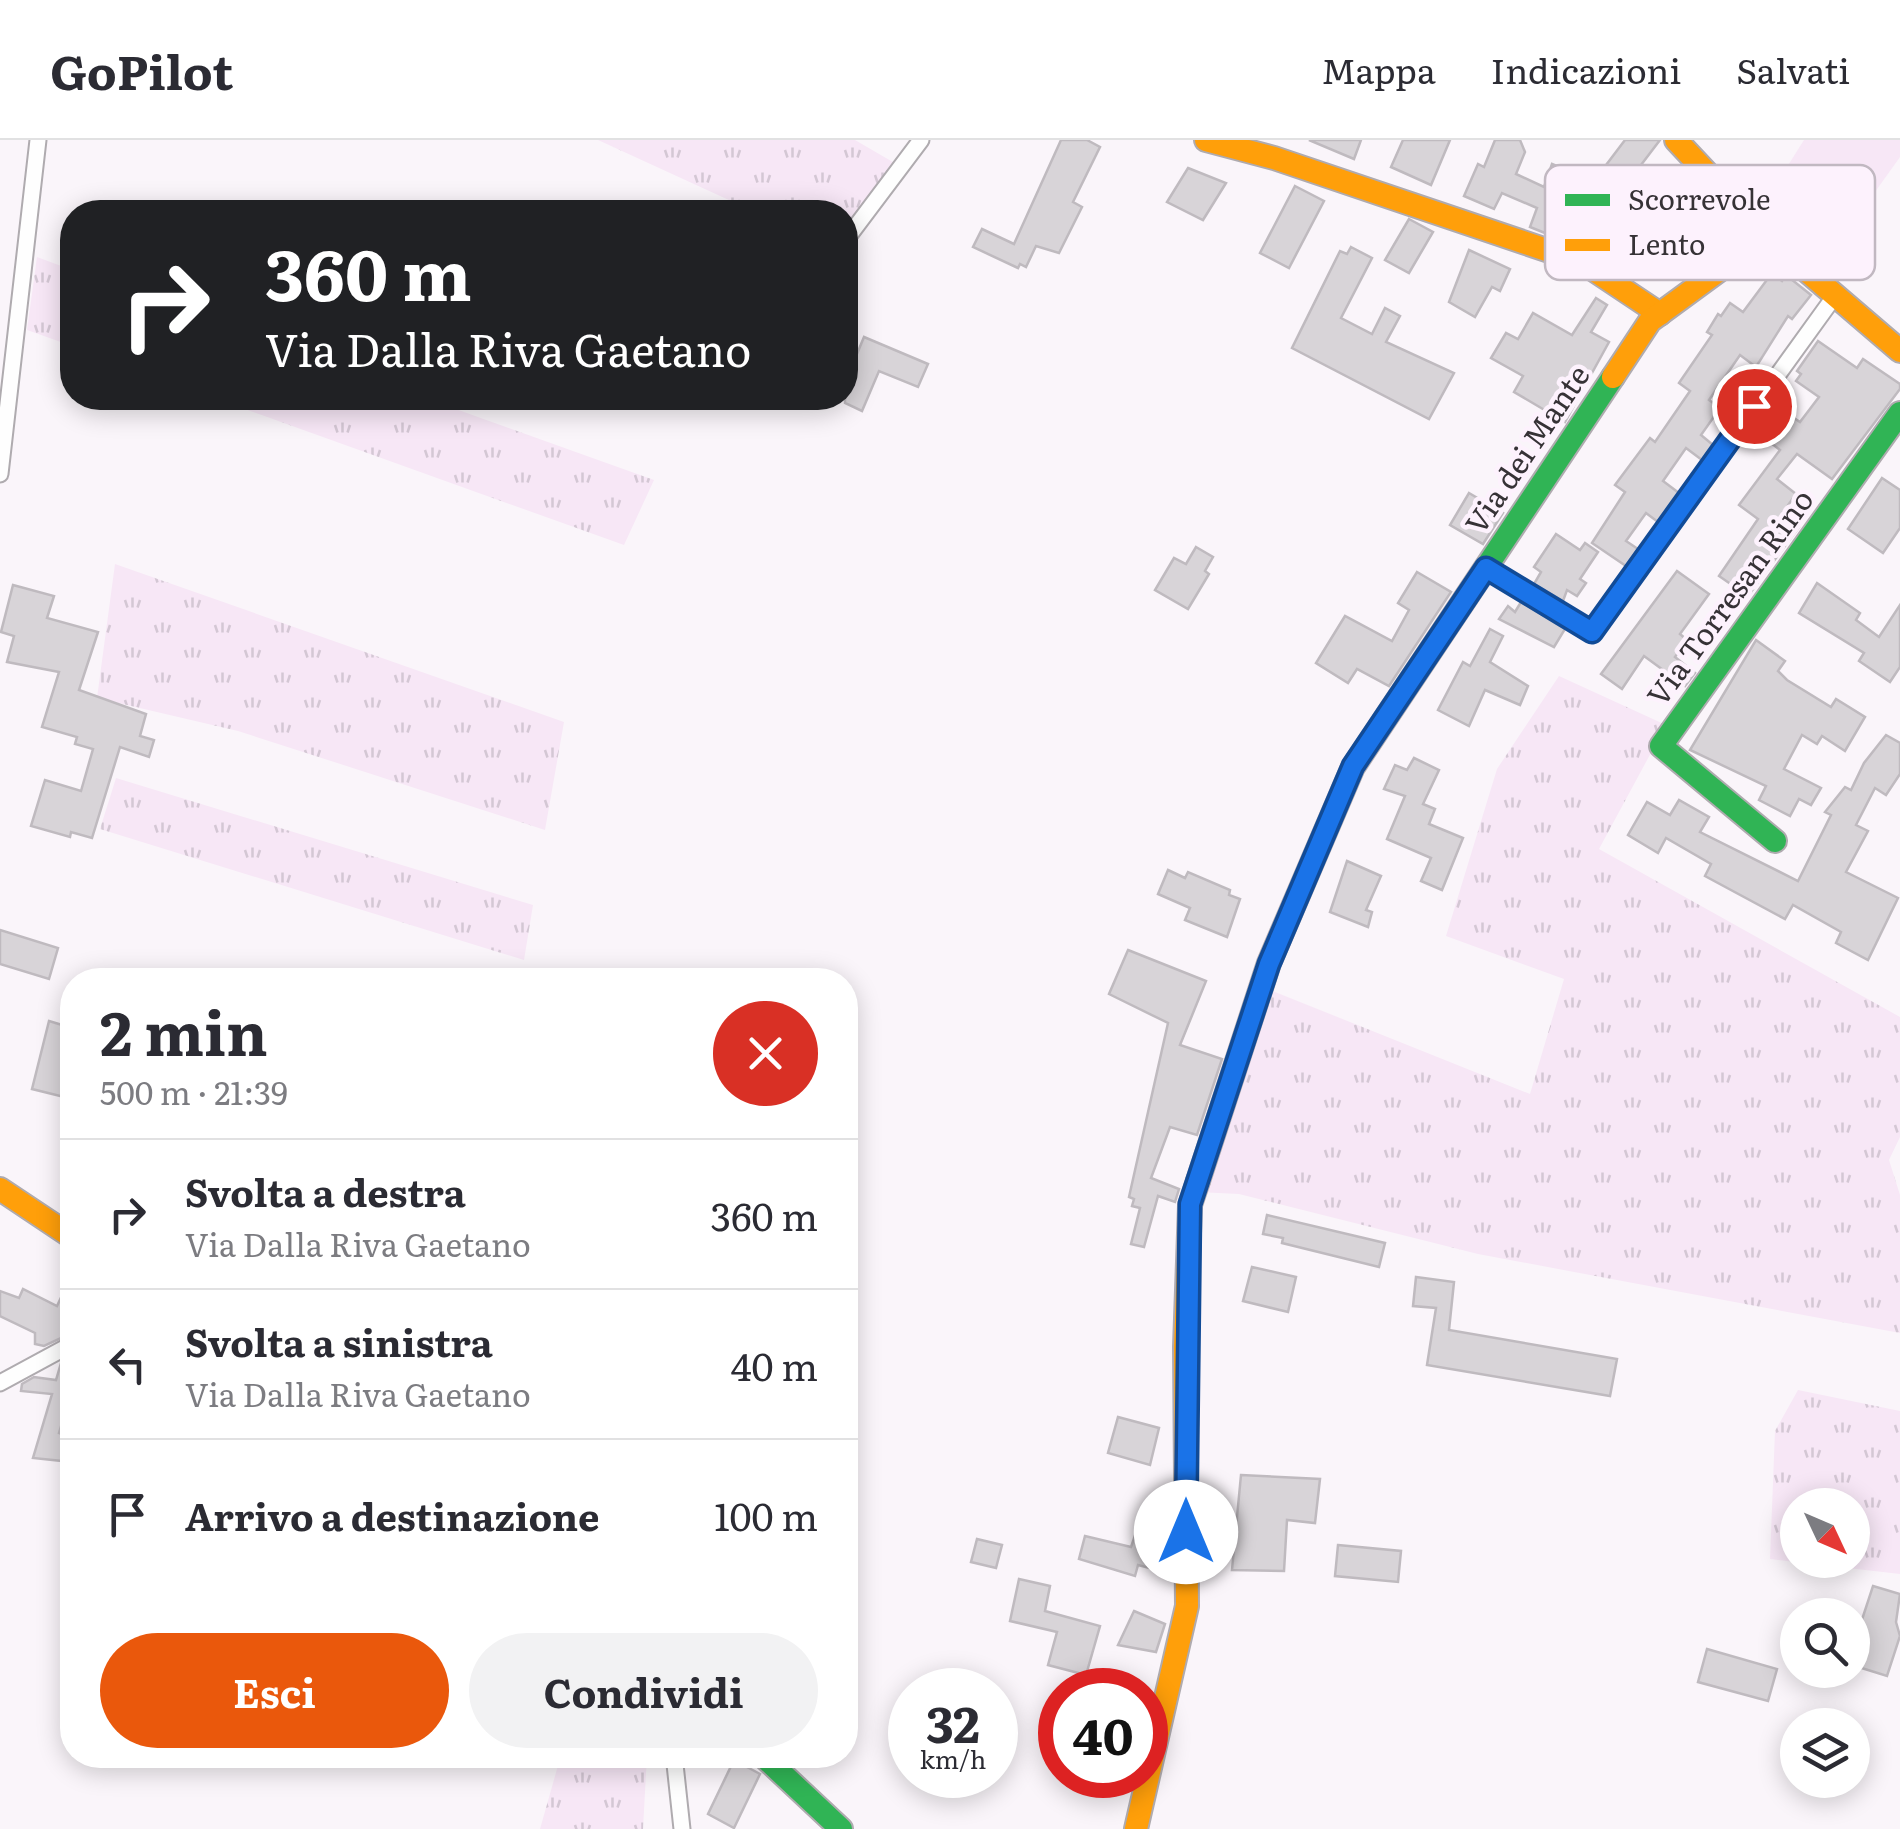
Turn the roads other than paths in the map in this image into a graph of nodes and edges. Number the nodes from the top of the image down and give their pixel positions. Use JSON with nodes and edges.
{"nodes":[{"id":1,"x":38,"y":140,"type":"edge"},
{"id":2,"x":921,"y":140,"type":"edge"},
{"id":3,"x":1206,"y":140,"type":"edge"},
{"id":4,"x":1676,"y":140,"type":"edge"},
{"id":5,"x":1699,"y":165,"type":"edge"},
{"id":6,"x":858,"y":223,"type":"edge"},
{"id":7,"x":1545,"y":250,"type":"edge"},
{"id":8,"x":1609,"y":280,"type":"edge"},
{"id":9,"x":1706,"y":280,"type":"edge"},
{"id":10,"x":1815,"y":280,"type":"edge"},
{"id":11,"x":1834,"y":297,"type":"junction"},
{"id":12,"x":1660,"y":314,"type":"junction"},
{"id":13,"x":1900,"y":351,"type":"edge"},
{"id":14,"x":1900,"y":413,"type":"edge"},
{"id":15,"x":0,"y":474,"type":"edge"},
{"id":16,"x":1486,"y":568,"type":"junction"},
{"id":17,"x":1775,"y":841,"type":"dead end"},
{"id":18,"x":0,"y":1189,"type":"edge"},
{"id":19,"x":60,"y":1229,"type":"edge"},
{"id":20,"x":60,"y":1350,"type":"edge"},
{"id":21,"x":0,"y":1383,"type":"edge"},
{"id":22,"x":675,"y":1768,"type":"edge"},
{"id":23,"x":776,"y":1768,"type":"edge"},
{"id":24,"x":682,"y":1829,"type":"edge"},
{"id":25,"x":841,"y":1829,"type":"edge"},
{"id":26,"x":1136,"y":1829,"type":"edge"}],
"edges":[{"from":1,"to":15,"type":"street"},
{"from":2,"to":6,"type":"street"},
{"from":3,"to":7,"type":"street"},
{"from":4,"to":5,"type":"street"},
{"from":8,"to":12,"type":"street"},
{"from":9,"to":12,"type":"street","name":"Via dei Mante"},
{"from":10,"to":11,"type":"street"},
{"from":11,"to":13,"type":"street"},
{"from":11,"to":16,"type":"street"},
{"from":12,"to":16,"type":"street","name":"Via dei Mante"},
{"from":14,"to":17,"type":"street","name":"Via Torresan Rino"},
{"from":16,"to":26,"type":"street","name":"Via dei Mante"},
{"from":18,"to":19,"type":"street"},
{"from":20,"to":21,"type":"street"},
{"from":22,"to":24,"type":"street"},
{"from":23,"to":25,"type":"street"}]}
